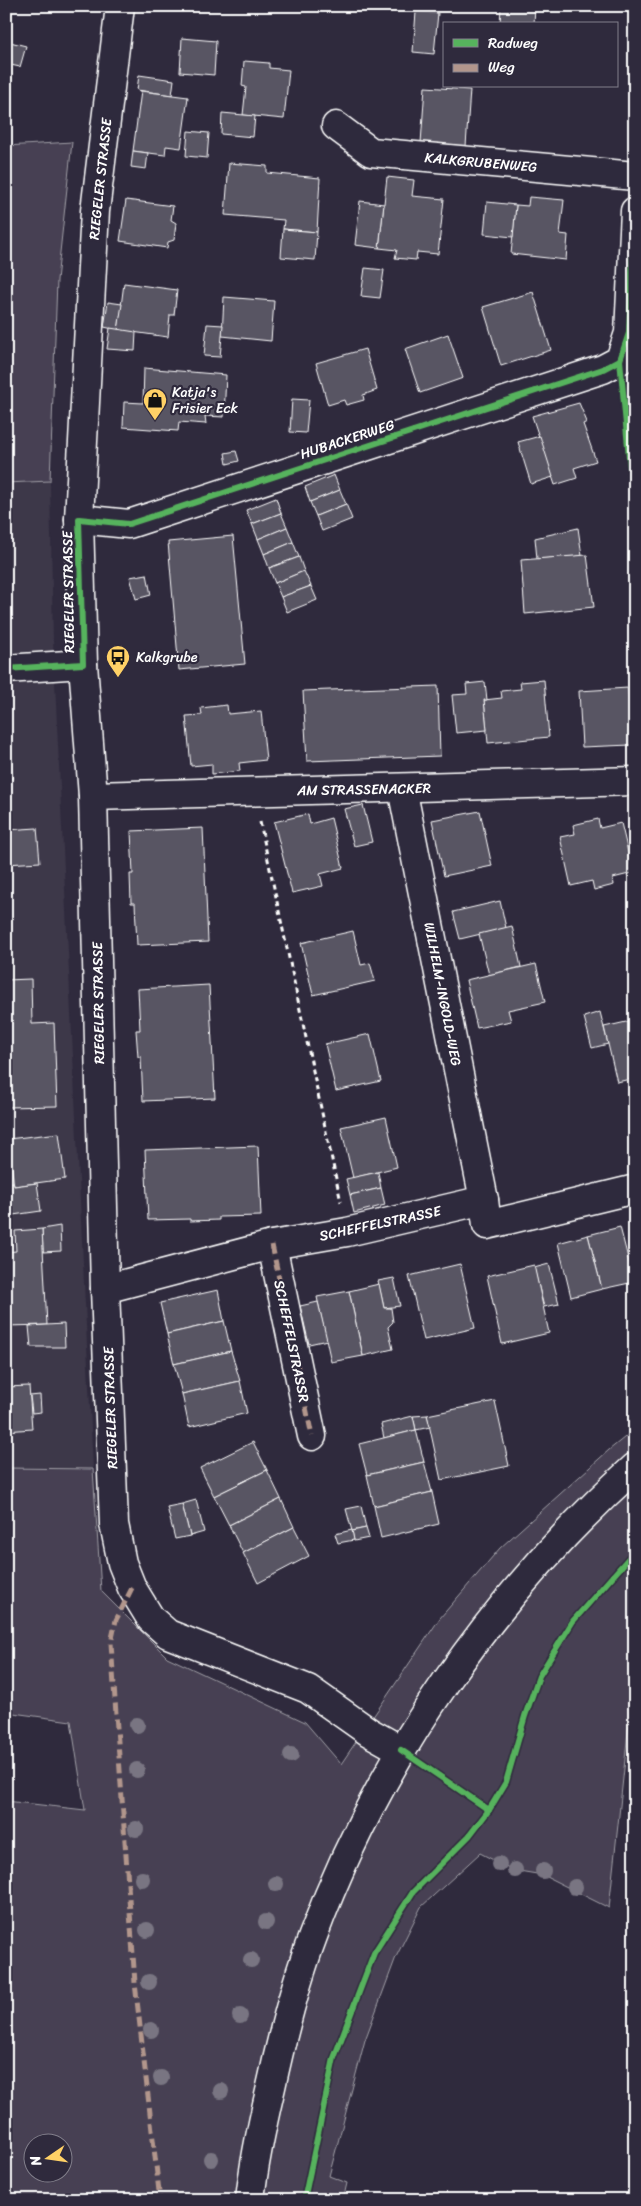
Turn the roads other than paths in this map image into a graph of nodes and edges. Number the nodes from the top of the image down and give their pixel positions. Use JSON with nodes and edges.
{"nodes":[{"id":1,"x":120,"y":6,"type":"edge"},
{"id":2,"x":336,"y":126,"type":"dead end"},
{"id":3,"x":635,"y":176,"type":"edge"},
{"id":4,"x":635,"y":211,"type":"edge"},
{"id":5,"x":79,"y":519,"type":"junction"},
{"id":6,"x":83,"y":664,"type":"junction"},
{"id":7,"x":6,"y":669,"type":"edge"},
{"id":8,"x":635,"y":782,"type":"edge"},
{"id":9,"x":402,"y":788,"type":"junction"},
{"id":10,"x":93,"y":796,"type":"junction"},
{"id":11,"x":635,"y":1189,"type":"edge"},
{"id":12,"x":484,"y":1200,"type":"junction"},
{"id":13,"x":272,"y":1245,"type":"junction"},
{"id":14,"x":105,"y":1289,"type":"junction"},
{"id":15,"x":312,"y":1436,"type":"dead end"},
{"id":16,"x":635,"y":1467,"type":"edge"},
{"id":17,"x":402,"y":1750,"type":"junction"},
{"id":18,"x":250,"y":2200,"type":"edge"}],
"edges":[{"from":1,"to":5,"type":"street","name":"RIEGELER STRASSE"},
{"from":2,"to":3,"type":"street","name":"KALKGRUBENWEG"},
{"from":4,"to":5,"type":"street","name":"HUBACKERWEG"},
{"from":5,"to":6,"type":"street","name":"RIEGELER STRASSE"},
{"from":6,"to":7,"type":"street"},
{"from":6,"to":10,"type":"street","name":"RIEGELER STRASSE"},
{"from":8,"to":9,"type":"street","name":"AM STRASSENACKER"},
{"from":9,"to":10,"type":"street","name":"AM STRASSENACKER"},
{"from":9,"to":12,"type":"street","name":"WILHELM-INGOLD-WEG"},
{"from":10,"to":14,"type":"street","name":"RIEGELER STRASSE"},
{"from":11,"to":12,"type":"street"},
{"from":12,"to":13,"type":"street","name":"SCHEFFELSTRASSE"},
{"from":13,"to":14,"type":"street","name":"SCHEFFELSTRASSE"},
{"from":13,"to":15,"type":"street","name":"SCHEFFELSTRASSR"},
{"from":14,"to":17,"type":"street","name":"RIEGELER STRASSE"},
{"from":16,"to":17,"type":"street"},
{"from":17,"to":18,"type":"street"}]}
